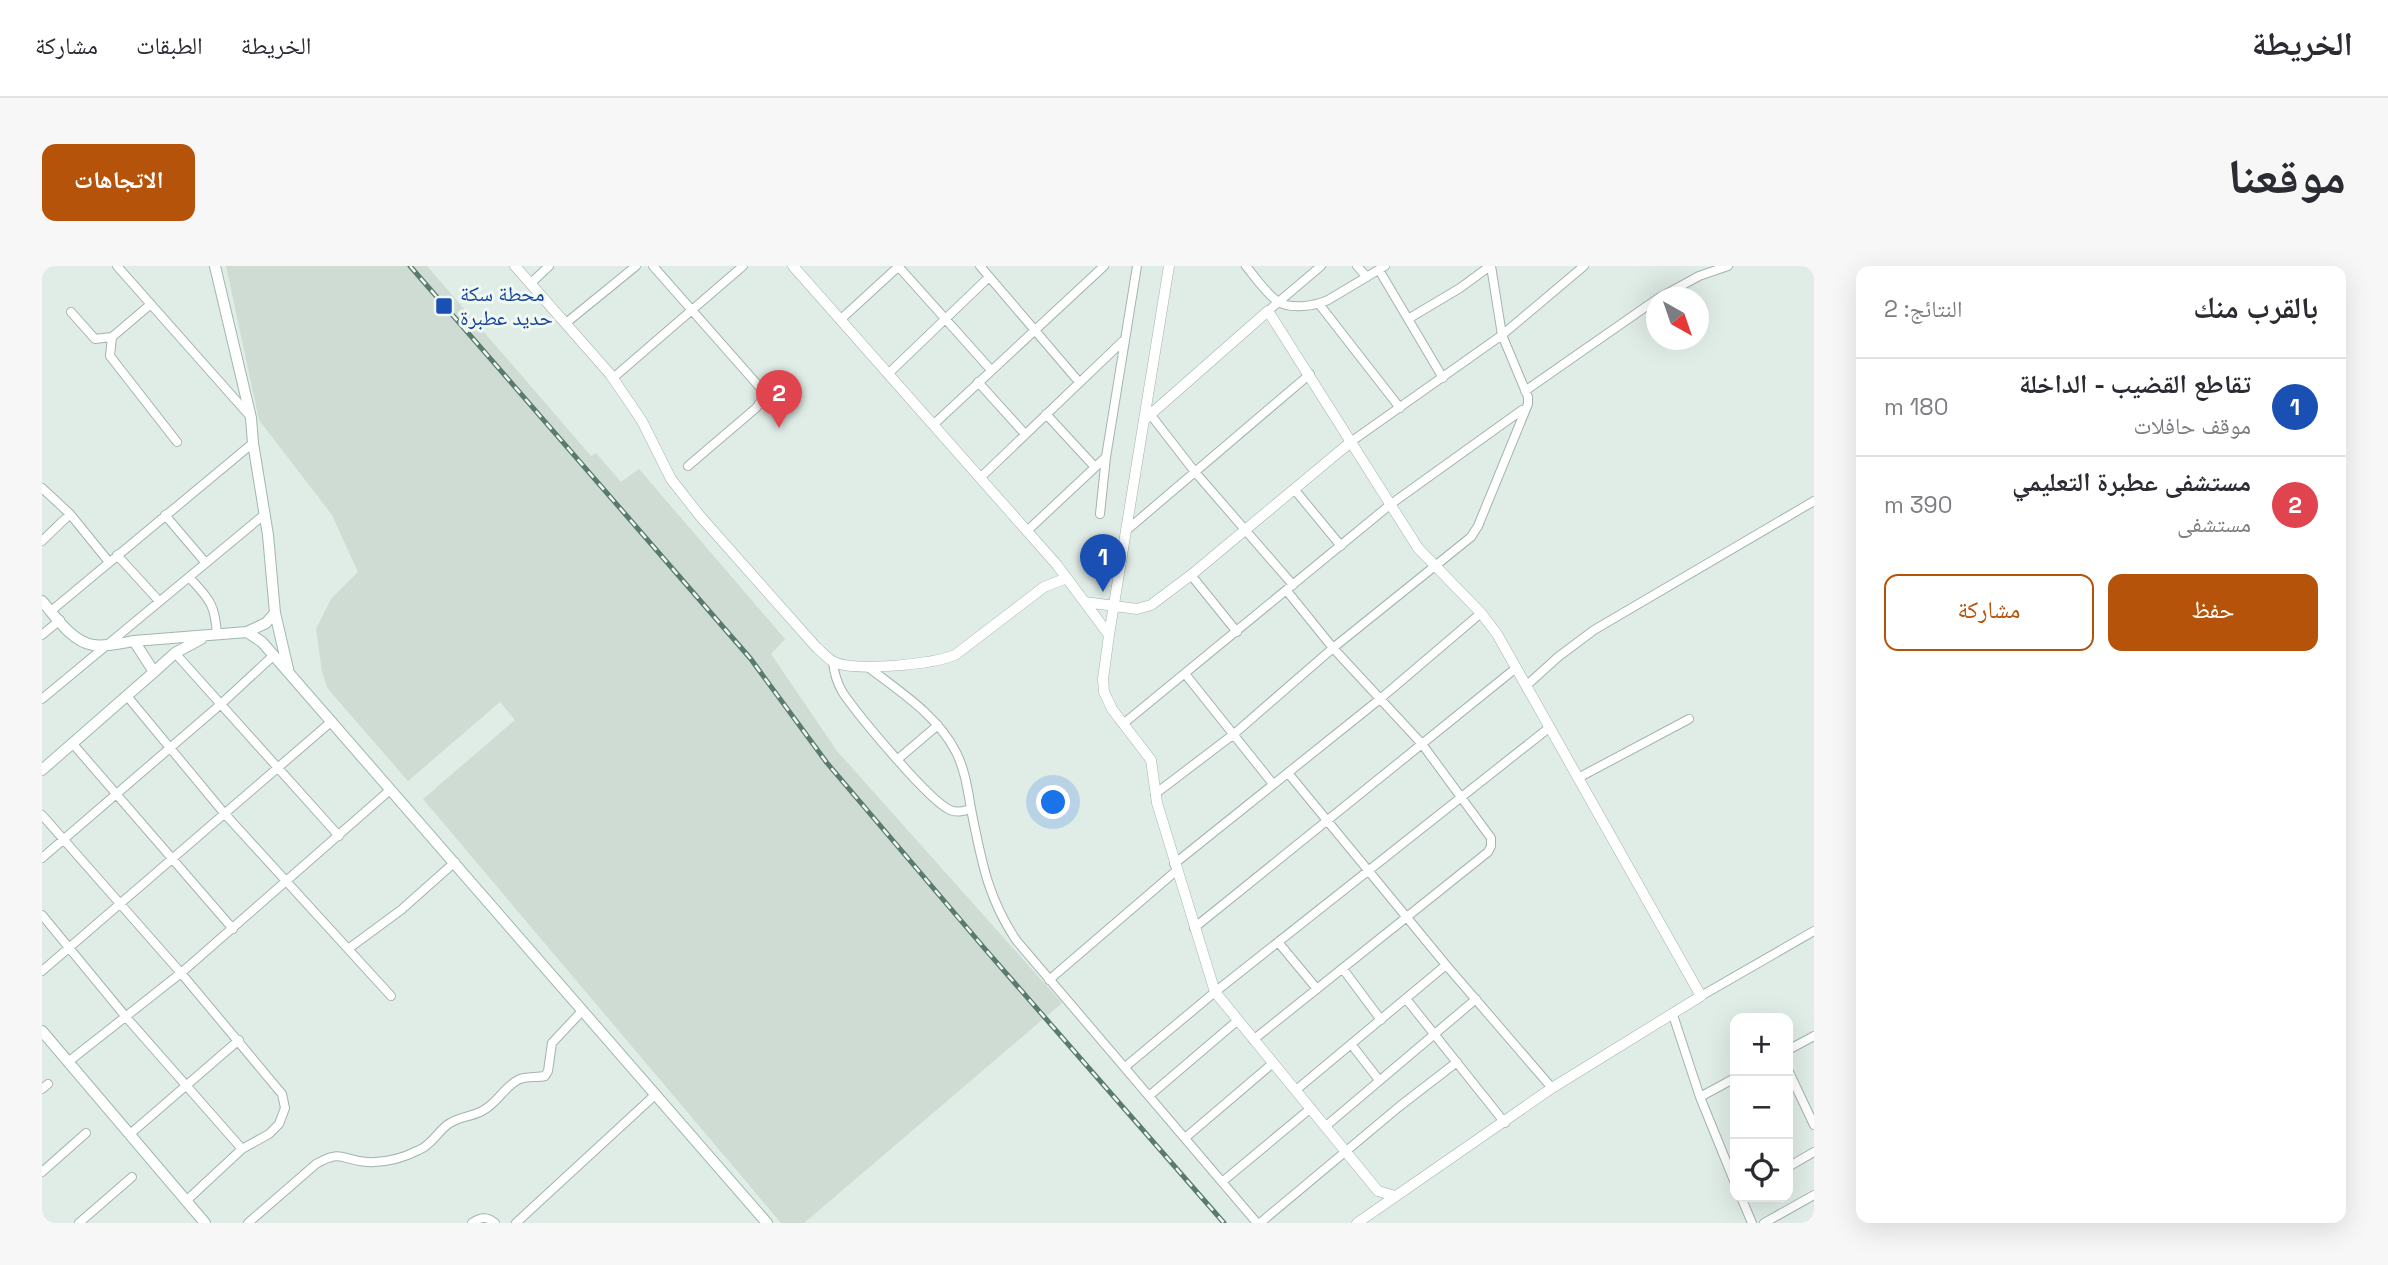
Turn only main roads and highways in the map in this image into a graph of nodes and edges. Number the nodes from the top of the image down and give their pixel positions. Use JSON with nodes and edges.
{"nodes":[{"id":1,"x":215,"y":266,"type":"edge"},
{"id":2,"x":42,"y":601,"type":"edge"},
{"id":3,"x":275,"y":613,"type":"junction"},
{"id":4,"x":247,"y":632,"type":"junction"},
{"id":5,"x":212,"y":635,"type":"junction"},
{"id":6,"x":134,"y":641,"type":"junction"},
{"id":7,"x":288,"y":670,"type":"junction"},
{"id":8,"x":154,"y":672,"type":"junction"},
{"id":9,"x":42,"y":770,"type":"edge"},
{"id":10,"x":42,"y":1031,"type":"edge"},
{"id":11,"x":205,"y":1223,"type":"edge"},
{"id":12,"x":767,"y":1223,"type":"edge"}],
"edges":[{"from":1,"to":3,"type":"main road"},
{"from":2,"to":6,"type":"main road"},
{"from":3,"to":4,"type":"main road"},
{"from":3,"to":7,"type":"main road"},
{"from":4,"to":5,"type":"main road"},
{"from":4,"to":7,"type":"main road"},
{"from":5,"to":6,"type":"main road"},
{"from":5,"to":8,"type":"main road"},
{"from":6,"to":8,"type":"main road"},
{"from":7,"to":12,"type":"main road"},
{"from":8,"to":9,"type":"main road"},
{"from":10,"to":11,"type":"main road"}]}
